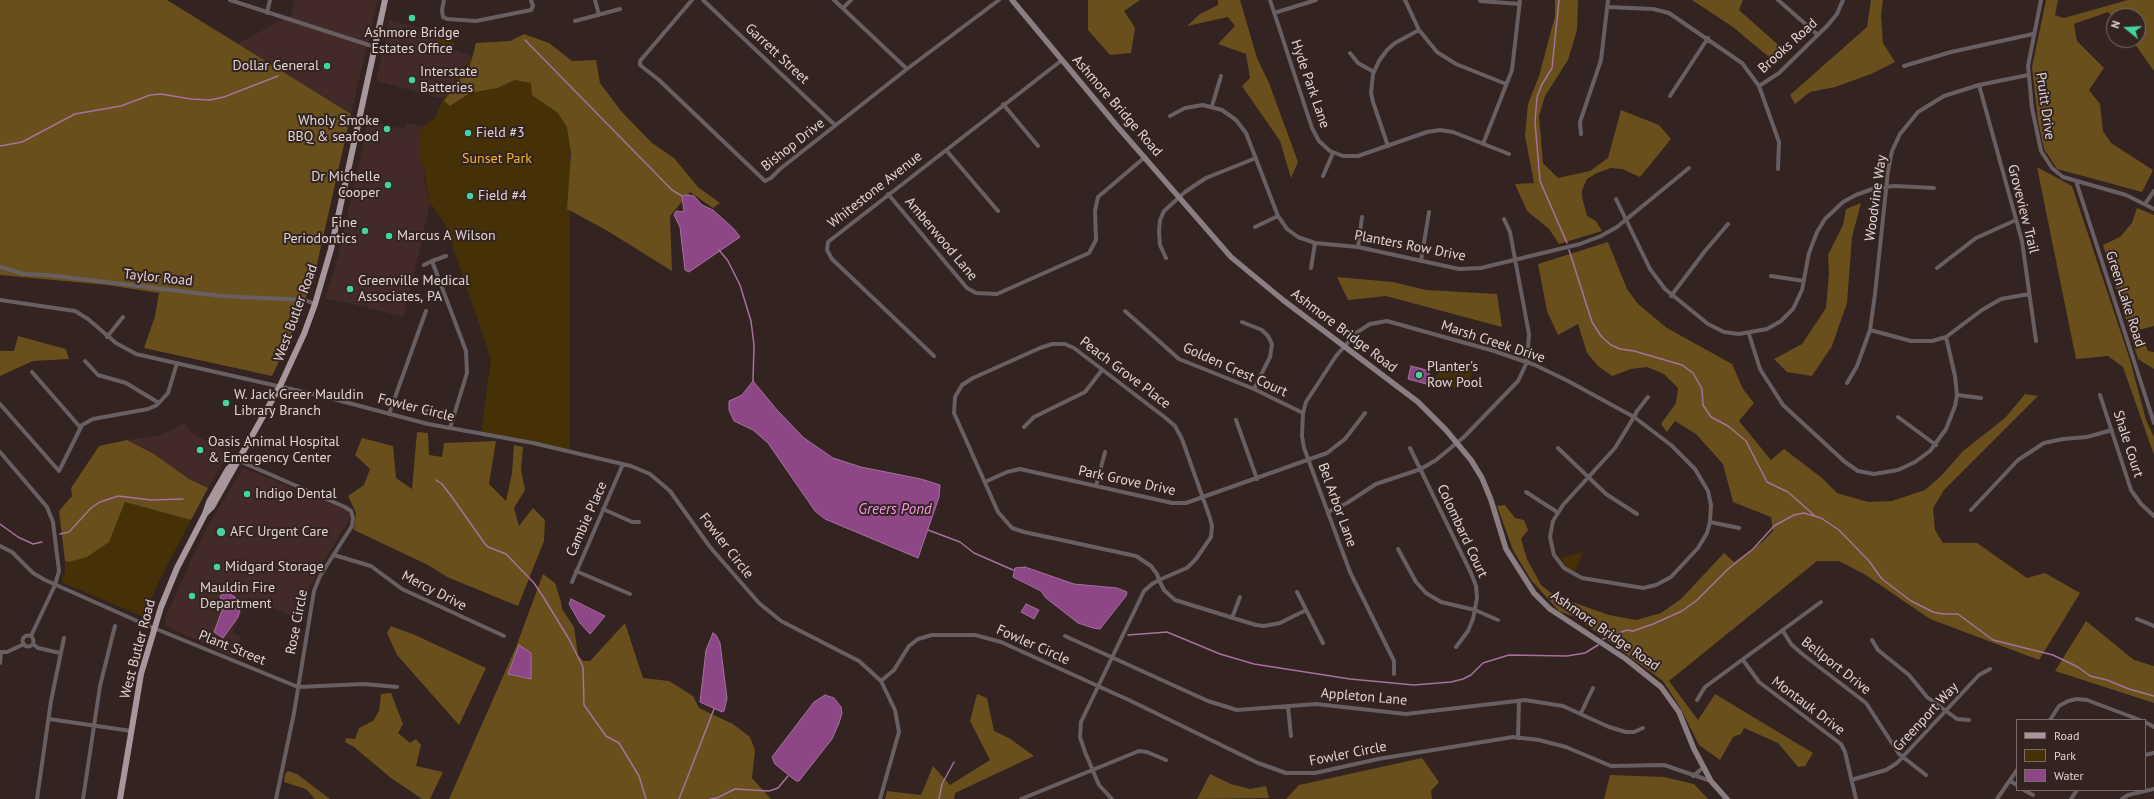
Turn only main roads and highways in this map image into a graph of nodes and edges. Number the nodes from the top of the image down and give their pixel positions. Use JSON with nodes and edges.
{"nodes":[{"id":1,"x":385,"y":0,"type":"edge"},
{"id":2,"x":1012,"y":0,"type":"edge"},
{"id":3,"x":120,"y":799,"type":"edge"},
{"id":4,"x":1727,"y":799,"type":"edge"}],
"edges":[{"from":1,"to":3,"type":"main road","name":"West Butler Road"},
{"from":2,"to":4,"type":"main road","name":"Ashmore Bridge Road"}]}
